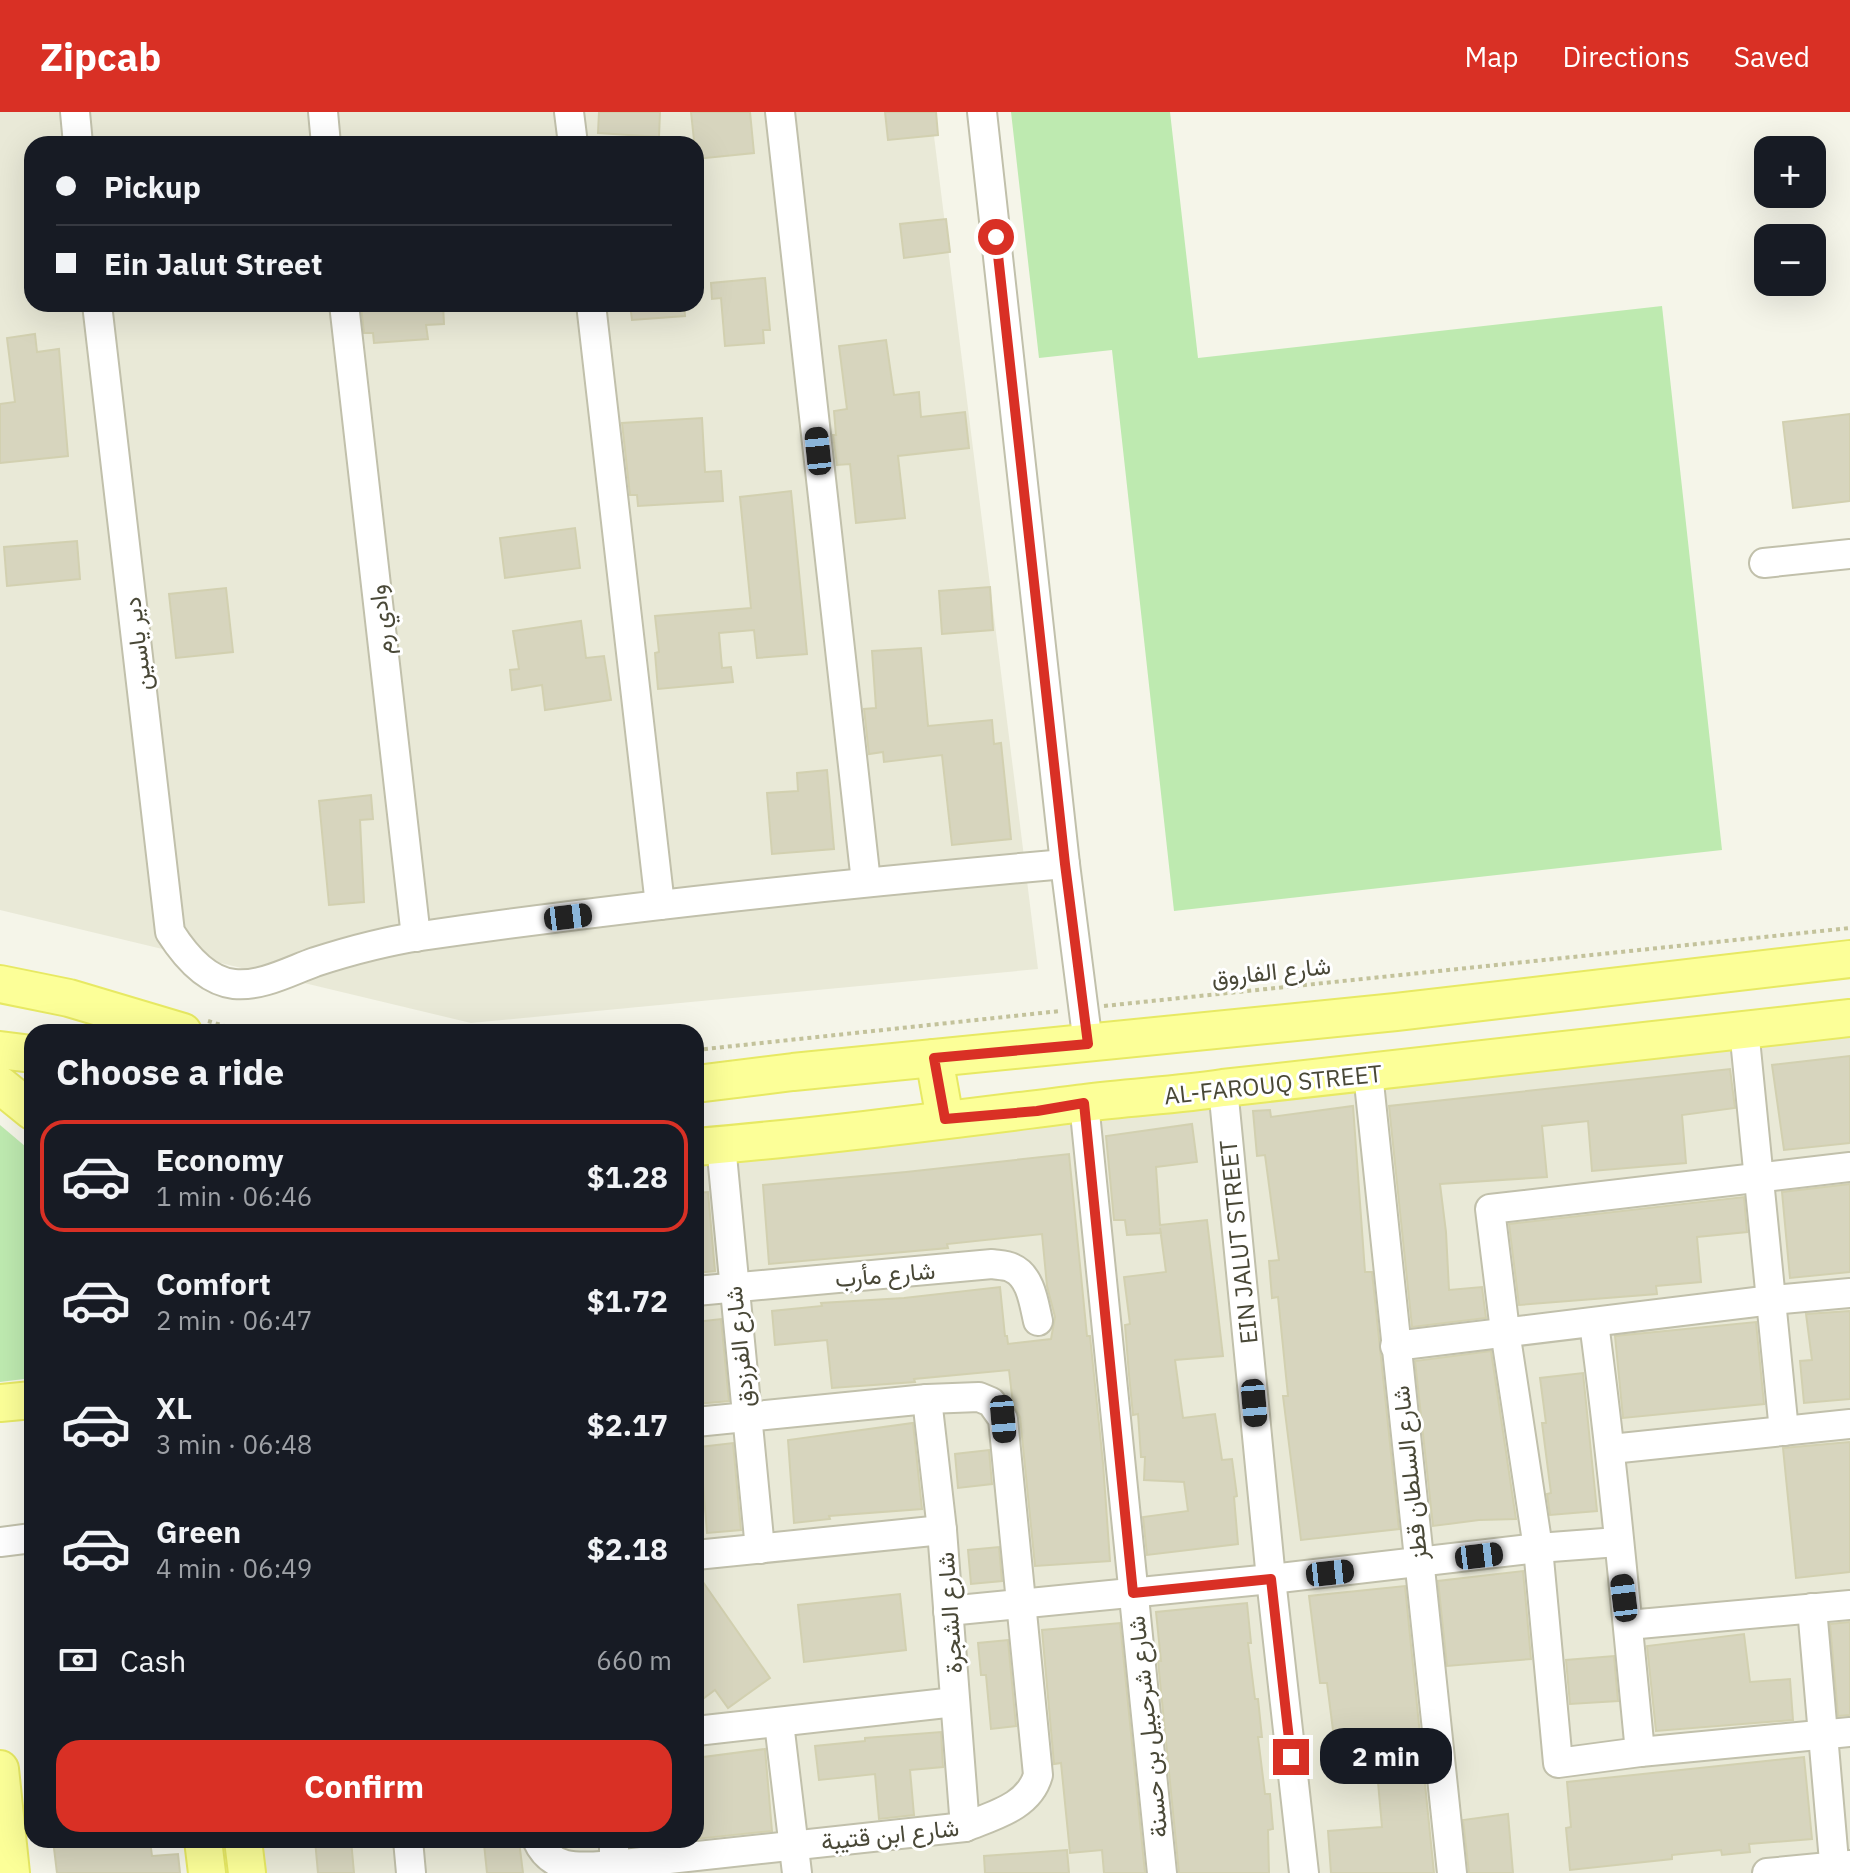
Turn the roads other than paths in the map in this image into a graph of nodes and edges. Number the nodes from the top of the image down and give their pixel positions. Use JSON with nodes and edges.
{"nodes":[{"id":1,"x":75,"y":112,"type":"edge"},
{"id":2,"x":323,"y":112,"type":"edge"},
{"id":3,"x":569,"y":112,"type":"edge"},
{"id":4,"x":780,"y":112,"type":"edge"},
{"id":5,"x":982,"y":112,"type":"edge"},
{"id":6,"x":77,"y":136,"type":"edge"},
{"id":7,"x":325,"y":136,"type":"edge"},
{"id":8,"x":572,"y":136,"type":"edge"},
{"id":9,"x":98,"y":312,"type":"edge"},
{"id":10,"x":345,"y":312,"type":"edge"},
{"id":11,"x":592,"y":312,"type":"edge"},
{"id":12,"x":1850,"y":554,"type":"edge"},
{"id":13,"x":1764,"y":563,"type":"dead end"},
{"id":14,"x":1065,"y":864,"type":"junction"},
{"id":15,"x":866,"y":882,"type":"junction"},
{"id":16,"x":660,"y":905,"type":"junction"},
{"id":17,"x":416,"y":937,"type":"junction"},
{"id":18,"x":1850,"y":959,"type":"edge"},
{"id":19,"x":0,"y":984,"type":"edge"},
{"id":20,"x":1850,"y":1018,"type":"edge"},
{"id":21,"x":138,"y":1024,"type":"edge"},
{"id":22,"x":1086,"y":1026,"type":"junction"},
{"id":23,"x":1744,"y":1029,"type":"junction"},
{"id":24,"x":0,"y":1050,"type":"edge"},
{"id":25,"x":24,"y":1053,"type":"edge"},
{"id":26,"x":934,"y":1058,"type":"junction"},
{"id":27,"x":1368,"y":1073,"type":"junction"},
{"id":28,"x":704,"y":1083,"type":"edge"},
{"id":29,"x":0,"y":1085,"type":"edge"},
{"id":30,"x":1223,"y":1088,"type":"junction"},
{"id":31,"x":1084,"y":1103,"type":"junction"},
{"id":32,"x":24,"y":1104,"type":"edge"},
{"id":33,"x":945,"y":1119,"type":"junction"},
{"id":34,"x":708,"y":1146,"type":"edge"},
{"id":35,"x":1850,"y":1167,"type":"edge"},
{"id":36,"x":1760,"y":1177,"type":"junction"},
{"id":37,"x":733,"y":1287,"type":"junction"},
{"id":38,"x":704,"y":1290,"type":"edge"},
{"id":39,"x":1850,"y":1293,"type":"edge"},
{"id":40,"x":1772,"y":1300,"type":"junction"},
{"id":41,"x":1038,"y":1321,"type":"dead end"},
{"id":42,"x":1594,"y":1323,"type":"junction"},
{"id":43,"x":1505,"y":1331,"type":"junction"},
{"id":44,"x":1395,"y":1346,"type":"junction"},
{"id":45,"x":927,"y":1399,"type":"junction"},
{"id":46,"x":24,"y":1401,"type":"edge"},
{"id":47,"x":0,"y":1403,"type":"edge"},
{"id":48,"x":746,"y":1418,"type":"junction"},
{"id":49,"x":704,"y":1421,"type":"edge"},
{"id":50,"x":1850,"y":1424,"type":"edge"},
{"id":51,"x":1784,"y":1431,"type":"junction"},
{"id":52,"x":1611,"y":1449,"type":"junction"},
{"id":53,"x":942,"y":1530,"type":"junction"},
{"id":54,"x":24,"y":1539,"type":"edge"},
{"id":55,"x":0,"y":1542,"type":"edge"},
{"id":56,"x":1618,"y":1542,"type":"junction"},
{"id":57,"x":1538,"y":1548,"type":"junction"},
{"id":58,"x":760,"y":1549,"type":"junction"},
{"id":59,"x":704,"y":1554,"type":"edge"},
{"id":60,"x":1419,"y":1563,"type":"junction"},
{"id":61,"x":1271,"y":1579,"type":"junction"},
{"id":62,"x":1133,"y":1593,"type":"junction"},
{"id":63,"x":1019,"y":1603,"type":"junction"},
{"id":64,"x":1850,"y":1605,"type":"edge"},
{"id":65,"x":1812,"y":1608,"type":"junction"},
{"id":66,"x":948,"y":1611,"type":"junction"},
{"id":67,"x":1628,"y":1625,"type":"junction"},
{"id":68,"x":955,"y":1702,"type":"junction"},
{"id":69,"x":779,"y":1723,"type":"junction"},
{"id":70,"x":704,"y":1730,"type":"edge"},
{"id":71,"x":1836,"y":1733,"type":"edge"},
{"id":72,"x":1640,"y":1752,"type":"junction"},
{"id":73,"x":0,"y":1769,"type":"edge"},
{"id":74,"x":965,"y":1827,"type":"junction"},
{"id":75,"x":795,"y":1844,"type":"junction"},
{"id":76,"x":204,"y":1848,"type":"edge"},
{"id":77,"x":244,"y":1848,"type":"edge"},
{"id":78,"x":409,"y":1848,"type":"edge"},
{"id":79,"x":542,"y":1848,"type":"edge"},
{"id":80,"x":614,"y":1852,"type":"edge"},
{"id":81,"x":1840,"y":1868,"type":"edge"},
{"id":82,"x":11,"y":1873,"type":"edge"},
{"id":83,"x":207,"y":1873,"type":"edge"},
{"id":84,"x":247,"y":1873,"type":"edge"},
{"id":85,"x":411,"y":1873,"type":"edge"},
{"id":86,"x":797,"y":1873,"type":"edge"},
{"id":87,"x":1162,"y":1873,"type":"edge"},
{"id":88,"x":1304,"y":1873,"type":"edge"},
{"id":89,"x":1452,"y":1873,"type":"edge"},
{"id":90,"x":1767,"y":1873,"type":"edge"}],
"edges":[{"from":1,"to":6,"type":"street"},
{"from":2,"to":7,"type":"street"},
{"from":3,"to":8,"type":"street"},
{"from":4,"to":15,"type":"street"},
{"from":5,"to":14,"type":"street"},
{"from":9,"to":17,"type":"street","name":"دير ياسين"},
{"from":10,"to":17,"type":"street","name":"وادي رم"},
{"from":11,"to":16,"type":"street"},
{"from":12,"to":13,"type":"street"},
{"from":14,"to":15,"type":"street"},
{"from":14,"to":22,"type":"street"},
{"from":15,"to":16,"type":"street"},
{"from":16,"to":17,"type":"street"},
{"from":18,"to":22,"type":"main road"},
{"from":19,"to":21,"type":"main road"},
{"from":20,"to":23,"type":"main road","name":"AL-FAROUQ STREET"},
{"from":22,"to":26,"type":"main road"},
{"from":23,"to":27,"type":"main road","name":"AL-FAROUQ STREET"},
{"from":23,"to":36,"type":"street"},
{"from":24,"to":25,"type":"main road"},
{"from":26,"to":28,"type":"main road"},
{"from":26,"to":33,"type":"main road"},
{"from":27,"to":30,"type":"main road","name":"AL-FAROUQ STREET"},
{"from":27,"to":44,"type":"street","name":"شارع السلطان قطز"},
{"from":29,"to":32,"type":"main road"},
{"from":30,"to":31,"type":"main road","name":"AL-FAROUQ STREET"},
{"from":30,"to":61,"type":"street","name":"EIN JALUT STREET"},
{"from":31,"to":33,"type":"main road","name":"AL-FAROUQ STREET"},
{"from":31,"to":62,"type":"street","name":"شارع شرحبيل بن حسنة"},
{"from":33,"to":34,"type":"main road","name":"AL-FAROUQ STREET"},
{"from":34,"to":37,"type":"street","name":"شارع الفرزدق"},
{"from":35,"to":36,"type":"street"},
{"from":36,"to":40,"type":"street"},
{"from":36,"to":43,"type":"street"},
{"from":37,"to":38,"type":"street","name":"شارع مأرب"},
{"from":37,"to":41,"type":"street","name":"شارع مأرب"},
{"from":37,"to":48,"type":"street","name":"شارع الفرزدق"},
{"from":39,"to":40,"type":"street"},
{"from":40,"to":42,"type":"street"},
{"from":40,"to":51,"type":"street"},
{"from":42,"to":43,"type":"street"},
{"from":42,"to":52,"type":"street"},
{"from":43,"to":44,"type":"street"},
{"from":43,"to":57,"type":"street"},
{"from":44,"to":60,"type":"street","name":"شارع السلطان قطز"},
{"from":45,"to":48,"type":"street"},
{"from":45,"to":53,"type":"street","name":"شارع الشجرة"},
{"from":45,"to":63,"type":"street","name":"شارع ابن قتيبة"},
{"from":46,"to":47,"type":"main road"},
{"from":48,"to":49,"type":"street"},
{"from":48,"to":58,"type":"street","name":"شارع الفرزدق"},
{"from":50,"to":51,"type":"street"},
{"from":51,"to":52,"type":"street"},
{"from":52,"to":56,"type":"street"},
{"from":53,"to":58,"type":"street"},
{"from":53,"to":66,"type":"street","name":"شارع الشجرة"},
{"from":54,"to":55,"type":"street"},
{"from":56,"to":57,"type":"street"},
{"from":56,"to":67,"type":"street"},
{"from":57,"to":60,"type":"street"},
{"from":57,"to":72,"type":"street"},
{"from":58,"to":59,"type":"street"},
{"from":60,"to":61,"type":"street"},
{"from":60,"to":89,"type":"street","name":"شارع السلطان قطز"},
{"from":61,"to":62,"type":"street"},
{"from":61,"to":88,"type":"street","name":"EIN JALUT STREET"},
{"from":62,"to":63,"type":"street"},
{"from":62,"to":87,"type":"street","name":"شارع شرحبيل بن حسنة"},
{"from":63,"to":66,"type":"street"},
{"from":63,"to":74,"type":"street","name":"شارع ابن قتيبة"},
{"from":64,"to":65,"type":"street"},
{"from":65,"to":67,"type":"street"},
{"from":65,"to":71,"type":"street"},
{"from":66,"to":68,"type":"street","name":"شارع الشجرة"},
{"from":67,"to":72,"type":"street"},
{"from":68,"to":69,"type":"street"},
{"from":68,"to":74,"type":"street","name":"شارع الشجرة"},
{"from":69,"to":70,"type":"street"},
{"from":69,"to":75,"type":"street"},
{"from":71,"to":72,"type":"street"},
{"from":71,"to":81,"type":"street"},
{"from":73,"to":82,"type":"main road"},
{"from":74,"to":75,"type":"street","name":"شارع ابن قتيبة"},
{"from":75,"to":80,"type":"street","name":"شارع ابن قتيبة"},
{"from":75,"to":86,"type":"street"},
{"from":76,"to":83,"type":"main road"},
{"from":77,"to":84,"type":"main road"},
{"from":78,"to":85,"type":"street"},
{"from":79,"to":80,"type":"street","name":"شارع ابن قتيبة"},
{"from":81,"to":90,"type":"street"}]}
